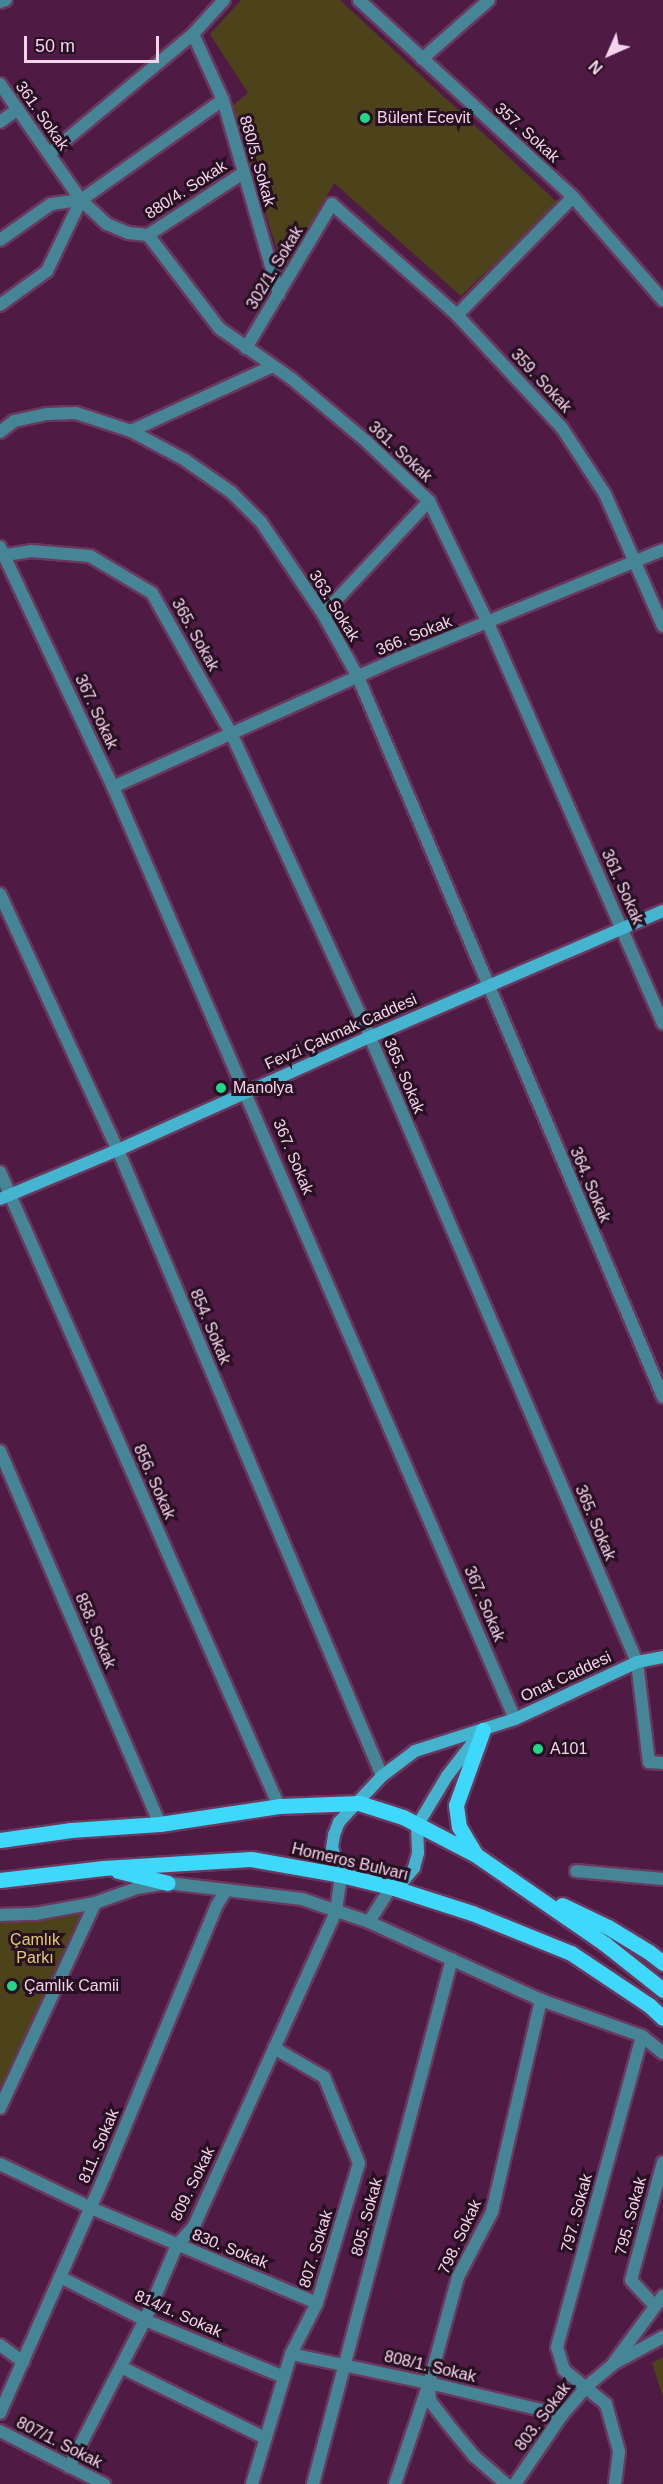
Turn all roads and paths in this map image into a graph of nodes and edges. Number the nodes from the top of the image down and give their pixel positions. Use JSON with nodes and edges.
{"nodes":[{"id":1,"x":6,"y":0,"type":"edge"},
{"id":2,"x":224,"y":0,"type":"edge"},
{"id":3,"x":358,"y":0,"type":"edge"},
{"id":4,"x":489,"y":0,"type":"edge"},
{"id":5,"x":0,"y":2,"type":"edge"},
{"id":6,"x":193,"y":34,"type":"junction"},
{"id":7,"x":422,"y":59,"type":"junction"},
{"id":8,"x":0,"y":84,"type":"edge"},
{"id":9,"x":223,"y":100,"type":"junction"},
{"id":10,"x":18,"y":109,"type":"junction"},
{"id":11,"x":0,"y":122,"type":"edge"},
{"id":12,"x":49,"y":154,"type":"junction"},
{"id":13,"x":243,"y":173,"type":"junction"},
{"id":14,"x":573,"y":197,"type":"junction"},
{"id":15,"x":81,"y":200,"type":"junction"},
{"id":16,"x":332,"y":204,"type":"joint"},
{"id":17,"x":148,"y":235,"type":"junction"},
{"id":18,"x":0,"y":240,"type":"edge"},
{"id":19,"x":279,"y":294,"type":"junction"},
{"id":20,"x":663,"y":300,"type":"edge"},
{"id":21,"x":0,"y":305,"type":"edge"},
{"id":22,"x":457,"y":315,"type":"junction"},
{"id":23,"x":246,"y":348,"type":"junction"},
{"id":24,"x":273,"y":366,"type":"junction"},
{"id":25,"x":131,"y":431,"type":"junction"},
{"id":26,"x":0,"y":432,"type":"edge"},
{"id":27,"x":429,"y":501,"type":"junction"},
{"id":28,"x":663,"y":550,"type":"edge"},
{"id":29,"x":1,"y":552,"type":"edge"},
{"id":30,"x":634,"y":562,"type":"junction"},
{"id":31,"x":323,"y":614,"type":"junction"},
{"id":32,"x":488,"y":623,"type":"junction"},
{"id":33,"x":663,"y":626,"type":"edge"},
{"id":34,"x":358,"y":677,"type":"junction"},
{"id":35,"x":232,"y":735,"type":"junction"},
{"id":36,"x":113,"y":787,"type":"junction"},
{"id":37,"x":0,"y":894,"type":"edge"},
{"id":38,"x":663,"y":912,"type":"edge"},
{"id":39,"x":622,"y":929,"type":"junction"},
{"id":40,"x":487,"y":986,"type":"junction"},
{"id":41,"x":663,"y":1023,"type":"edge"},
{"id":42,"x":370,"y":1037,"type":"junction"},
{"id":43,"x":247,"y":1091,"type":"junction"},
{"id":44,"x":118,"y":1150,"type":"junction"},
{"id":45,"x":0,"y":1172,"type":"edge"},
{"id":46,"x":5,"y":1198,"type":"edge"},
{"id":47,"x":663,"y":1397,"type":"edge"},
{"id":48,"x":0,"y":1451,"type":"edge"},
{"id":49,"x":663,"y":1657,"type":"edge"},
{"id":50,"x":637,"y":1662,"type":"junction"},
{"id":51,"x":516,"y":1719,"type":"junction"},
{"id":52,"x":483,"y":1730,"type":"junction"},
{"id":53,"x":663,"y":1763,"type":"edge"},
{"id":54,"x":382,"y":1776,"type":"junction"},
{"id":55,"x":359,"y":1803,"type":"junction"},
{"id":56,"x":279,"y":1806,"type":"junction"},
{"id":57,"x":160,"y":1824,"type":"junction"},
{"id":58,"x":417,"y":1826,"type":"junction"},
{"id":59,"x":0,"y":1840,"type":"edge"},
{"id":60,"x":476,"y":1855,"type":"junction"},
{"id":61,"x":103,"y":1868,"type":"junction"},
{"id":62,"x":576,"y":1871,"type":"dead end"},
{"id":63,"x":341,"y":1875,"type":"junction"},
{"id":64,"x":663,"y":1879,"type":"edge"},
{"id":65,"x":0,"y":1880,"type":"edge"},
{"id":66,"x":168,"y":1883,"type":"junction"},
{"id":67,"x":521,"y":1886,"type":"junction"},
{"id":68,"x":391,"y":1887,"type":"junction"},
{"id":69,"x":226,"y":1890,"type":"junction"},
{"id":70,"x":95,"y":1903,"type":"junction"},
{"id":71,"x":336,"y":1911,"type":"junction"},
{"id":72,"x":0,"y":1915,"type":"edge"},
{"id":73,"x":369,"y":1922,"type":"junction"},
{"id":74,"x":452,"y":1959,"type":"junction"},
{"id":75,"x":663,"y":1964,"type":"edge"},
{"id":76,"x":663,"y":1990,"type":"edge"},
{"id":77,"x":541,"y":2000,"type":"junction"},
{"id":78,"x":663,"y":2018,"type":"edge"},
{"id":79,"x":642,"y":2036,"type":"junction"},
{"id":80,"x":274,"y":2048,"type":"junction"},
{"id":81,"x":663,"y":2053,"type":"edge"},
{"id":82,"x":0,"y":2108,"type":"edge"},
{"id":83,"x":663,"y":2162,"type":"edge"},
{"id":84,"x":0,"y":2164,"type":"edge"},
{"id":85,"x":91,"y":2208,"type":"junction"},
{"id":86,"x":177,"y":2245,"type":"junction"},
{"id":87,"x":60,"y":2277,"type":"junction"},
{"id":88,"x":659,"y":2301,"type":"edge"},
{"id":89,"x":317,"y":2303,"type":"junction"},
{"id":90,"x":146,"y":2319,"type":"junction"},
{"id":91,"x":663,"y":2337,"type":"edge"},
{"id":92,"x":0,"y":2345,"type":"edge"},
{"id":93,"x":291,"y":2354,"type":"junction"},
{"id":94,"x":23,"y":2362,"type":"junction"},
{"id":95,"x":345,"y":2364,"type":"junction"},
{"id":96,"x":613,"y":2364,"type":"junction"},
{"id":97,"x":121,"y":2367,"type":"junction"},
{"id":98,"x":284,"y":2377,"type":"junction"},
{"id":99,"x":429,"y":2383,"type":"junction"},
{"id":100,"x":586,"y":2387,"type":"junction"},
{"id":101,"x":0,"y":2413,"type":"edge"},
{"id":102,"x":562,"y":2415,"type":"junction"},
{"id":103,"x":0,"y":2431,"type":"edge"},
{"id":104,"x":265,"y":2438,"type":"junction"},
{"id":105,"x":69,"y":2467,"type":"junction"},
{"id":106,"x":104,"y":2484,"type":"edge"},
{"id":107,"x":252,"y":2484,"type":"edge"},
{"id":108,"x":312,"y":2484,"type":"edge"},
{"id":109,"x":395,"y":2484,"type":"edge"},
{"id":110,"x":506,"y":2484,"type":"edge"},
{"id":111,"x":515,"y":2484,"type":"edge"},
{"id":112,"x":615,"y":2484,"type":"edge"}],
"edges":[{"from":1,"to":5,"type":"street"},
{"from":2,"to":6,"type":"street"},
{"from":3,"to":7,"type":"street","name":"357. Sokak"},
{"from":4,"to":7,"type":"street"},
{"from":6,"to":9,"type":"street"},
{"from":6,"to":12,"type":"street"},
{"from":7,"to":14,"type":"street","name":"357. Sokak"},
{"from":8,"to":10,"type":"street","name":"361. Sokak"},
{"from":9,"to":13,"type":"street","name":"880/5. Sokak"},
{"from":9,"to":15,"type":"street","name":"880/5. Sokak"},
{"from":10,"to":11,"type":"street"},
{"from":10,"to":12,"type":"street","name":"361. Sokak"},
{"from":12,"to":15,"type":"street","name":"361. Sokak"},
{"from":13,"to":17,"type":"street","name":"880/4. Sokak"},
{"from":13,"to":19,"type":"street","name":"880/5. Sokak"},
{"from":14,"to":20,"type":"street","name":"357. Sokak"},
{"from":14,"to":22,"type":"street"},
{"from":15,"to":17,"type":"street","name":"361. Sokak"},
{"from":15,"to":18,"type":"street"},
{"from":15,"to":21,"type":"street"},
{"from":16,"to":19,"type":"street","name":"302/1. Sokak"},
{"from":16,"to":22,"type":"street","name":"359. Sokak"},
{"from":17,"to":23,"type":"street","name":"361. Sokak"},
{"from":19,"to":23,"type":"street","name":"302/1. Sokak"},
{"from":22,"to":30,"type":"street","name":"359. Sokak"},
{"from":23,"to":24,"type":"street","name":"361. Sokak"},
{"from":24,"to":25,"type":"street"},
{"from":24,"to":27,"type":"street","name":"361. Sokak"},
{"from":25,"to":26,"type":"street","name":"363. Sokak"},
{"from":25,"to":31,"type":"street","name":"363. Sokak"},
{"from":27,"to":31,"type":"street"},
{"from":27,"to":32,"type":"street","name":"361. Sokak"},
{"from":28,"to":30,"type":"street","name":"366. Sokak"},
{"from":29,"to":35,"type":"street","name":"365. Sokak"},
{"from":29,"to":36,"type":"street","name":"367. Sokak"},
{"from":30,"to":32,"type":"street","name":"366. Sokak"},
{"from":30,"to":33,"type":"street","name":"359. Sokak"},
{"from":31,"to":34,"type":"street","name":"363. Sokak"},
{"from":32,"to":34,"type":"street","name":"366. Sokak"},
{"from":32,"to":39,"type":"street","name":"361. Sokak"},
{"from":34,"to":35,"type":"street","name":"366. Sokak"},
{"from":34,"to":40,"type":"street","name":"363. Sokak"},
{"from":35,"to":36,"type":"street","name":"366. Sokak"},
{"from":35,"to":42,"type":"street","name":"365. Sokak"},
{"from":36,"to":43,"type":"street","name":"367. Sokak"},
{"from":37,"to":44,"type":"street","name":"854. Sokak"},
{"from":38,"to":39,"type":"main road","name":"Fevzi Çakmak Caddesi"},
{"from":39,"to":40,"type":"main road","name":"Fevzi Çakmak Caddesi"},
{"from":39,"to":41,"type":"street","name":"361. Sokak"},
{"from":40,"to":42,"type":"main road","name":"Fevzi Çakmak Caddesi"},
{"from":40,"to":47,"type":"street","name":"364. Sokak"},
{"from":42,"to":43,"type":"main road","name":"Fevzi Çakmak Caddesi"},
{"from":42,"to":50,"type":"street","name":"365. Sokak"},
{"from":43,"to":44,"type":"main road","name":"Fevzi Çakmak Caddesi"},
{"from":43,"to":51,"type":"street","name":"367. Sokak"},
{"from":44,"to":46,"type":"main road","name":"Fevzi Çakmak Caddesi"},
{"from":44,"to":54,"type":"street","name":"854. Sokak"},
{"from":45,"to":46,"type":"street","name":"856. Sokak"},
{"from":46,"to":56,"type":"street","name":"856. Sokak"},
{"from":48,"to":57,"type":"street","name":"858. Sokak"},
{"from":49,"to":50,"type":"main road","name":"Onat Caddesi"},
{"from":50,"to":51,"type":"main road","name":"Onat Caddesi"},
{"from":50,"to":53,"type":"street","name":"365. Sokak"},
{"from":51,"to":52,"type":"main road","name":"Onat Caddesi"},
{"from":52,"to":54,"type":"main road","name":"Onat Caddesi"},
{"from":52,"to":58,"type":"main road"},
{"from":52,"to":60,"type":"main road"},
{"from":54,"to":55,"type":"main road","name":"Onat Caddesi"},
{"from":55,"to":56,"type":"main road"},
{"from":55,"to":58,"type":"main road"},
{"from":55,"to":63,"type":"main road","name":"Onat Caddesi"},
{"from":56,"to":57,"type":"main road"},
{"from":57,"to":59,"type":"main road"},
{"from":58,"to":60,"type":"main road"},
{"from":58,"to":68,"type":"main road"},
{"from":60,"to":67,"type":"main road"},
{"from":61,"to":63,"type":"main road","name":"Homeros Bulvarı"},
{"from":61,"to":65,"type":"main road","name":"Homeros Bulvarı"},
{"from":61,"to":66,"type":"main road"},
{"from":62,"to":64,"type":"street"},
{"from":63,"to":68,"type":"main road","name":"Homeros Bulvarı"},
{"from":63,"to":71,"type":"street","name":"809. Sokak"},
{"from":66,"to":69,"type":"street"},
{"from":66,"to":70,"type":"street"},
{"from":67,"to":75,"type":"main road"},
{"from":67,"to":76,"type":"main road"},
{"from":68,"to":73,"type":"street"},
{"from":68,"to":78,"type":"main road","name":"Homeros Bulvarı"},
{"from":69,"to":71,"type":"street"},
{"from":69,"to":85,"type":"street","name":"811. Sokak"},
{"from":70,"to":72,"type":"street"},
{"from":70,"to":82,"type":"street"},
{"from":71,"to":73,"type":"street"},
{"from":71,"to":80,"type":"street","name":"809. Sokak"},
{"from":73,"to":74,"type":"street"},
{"from":74,"to":77,"type":"street"},
{"from":74,"to":95,"type":"street","name":"805. Sokak"},
{"from":77,"to":79,"type":"street"},
{"from":77,"to":99,"type":"street","name":"798. Sokak"},
{"from":79,"to":81,"type":"street"},
{"from":79,"to":100,"type":"street","name":"797. Sokak"},
{"from":80,"to":86,"type":"street","name":"809. Sokak"},
{"from":80,"to":89,"type":"street","name":"807. Sokak"},
{"from":83,"to":88,"type":"street","name":"795. Sokak"},
{"from":84,"to":85,"type":"street","name":"830. Sokak"},
{"from":85,"to":86,"type":"street","name":"830. Sokak"},
{"from":85,"to":87,"type":"street","name":"811. Sokak"},
{"from":86,"to":89,"type":"street","name":"830. Sokak"},
{"from":86,"to":90,"type":"street","name":"809. Sokak"},
{"from":87,"to":90,"type":"street","name":"814/1. Sokak"},
{"from":87,"to":94,"type":"street","name":"811. Sokak"},
{"from":88,"to":96,"type":"street"},
{"from":89,"to":93,"type":"street","name":"807. Sokak"},
{"from":90,"to":97,"type":"street","name":"809. Sokak"},
{"from":90,"to":98,"type":"street","name":"814/1. Sokak"},
{"from":91,"to":96,"type":"street","name":"803. Sokak"},
{"from":92,"to":94,"type":"street"},
{"from":93,"to":95,"type":"street","name":"808/1. Sokak"},
{"from":93,"to":98,"type":"street","name":"807. Sokak"},
{"from":94,"to":101,"type":"street","name":"811. Sokak"},
{"from":95,"to":99,"type":"street","name":"808/1. Sokak"},
{"from":95,"to":108,"type":"street","name":"805. Sokak"},
{"from":96,"to":100,"type":"street","name":"803. Sokak"},
{"from":97,"to":104,"type":"street"},
{"from":97,"to":105,"type":"street","name":"809. Sokak"},
{"from":98,"to":104,"type":"street","name":"807. Sokak"},
{"from":99,"to":102,"type":"street","name":"808/1. Sokak"},
{"from":99,"to":109,"type":"street","name":"798. Sokak"},
{"from":99,"to":110,"type":"street"},
{"from":100,"to":102,"type":"street","name":"803. Sokak"},
{"from":100,"to":112,"type":"street","name":"797. Sokak"},
{"from":102,"to":111,"type":"street","name":"803. Sokak"},
{"from":103,"to":105,"type":"street","name":"807/1. Sokak"},
{"from":104,"to":107,"type":"street","name":"807. Sokak"},
{"from":105,"to":106,"type":"street","name":"807/1. Sokak"}]}
